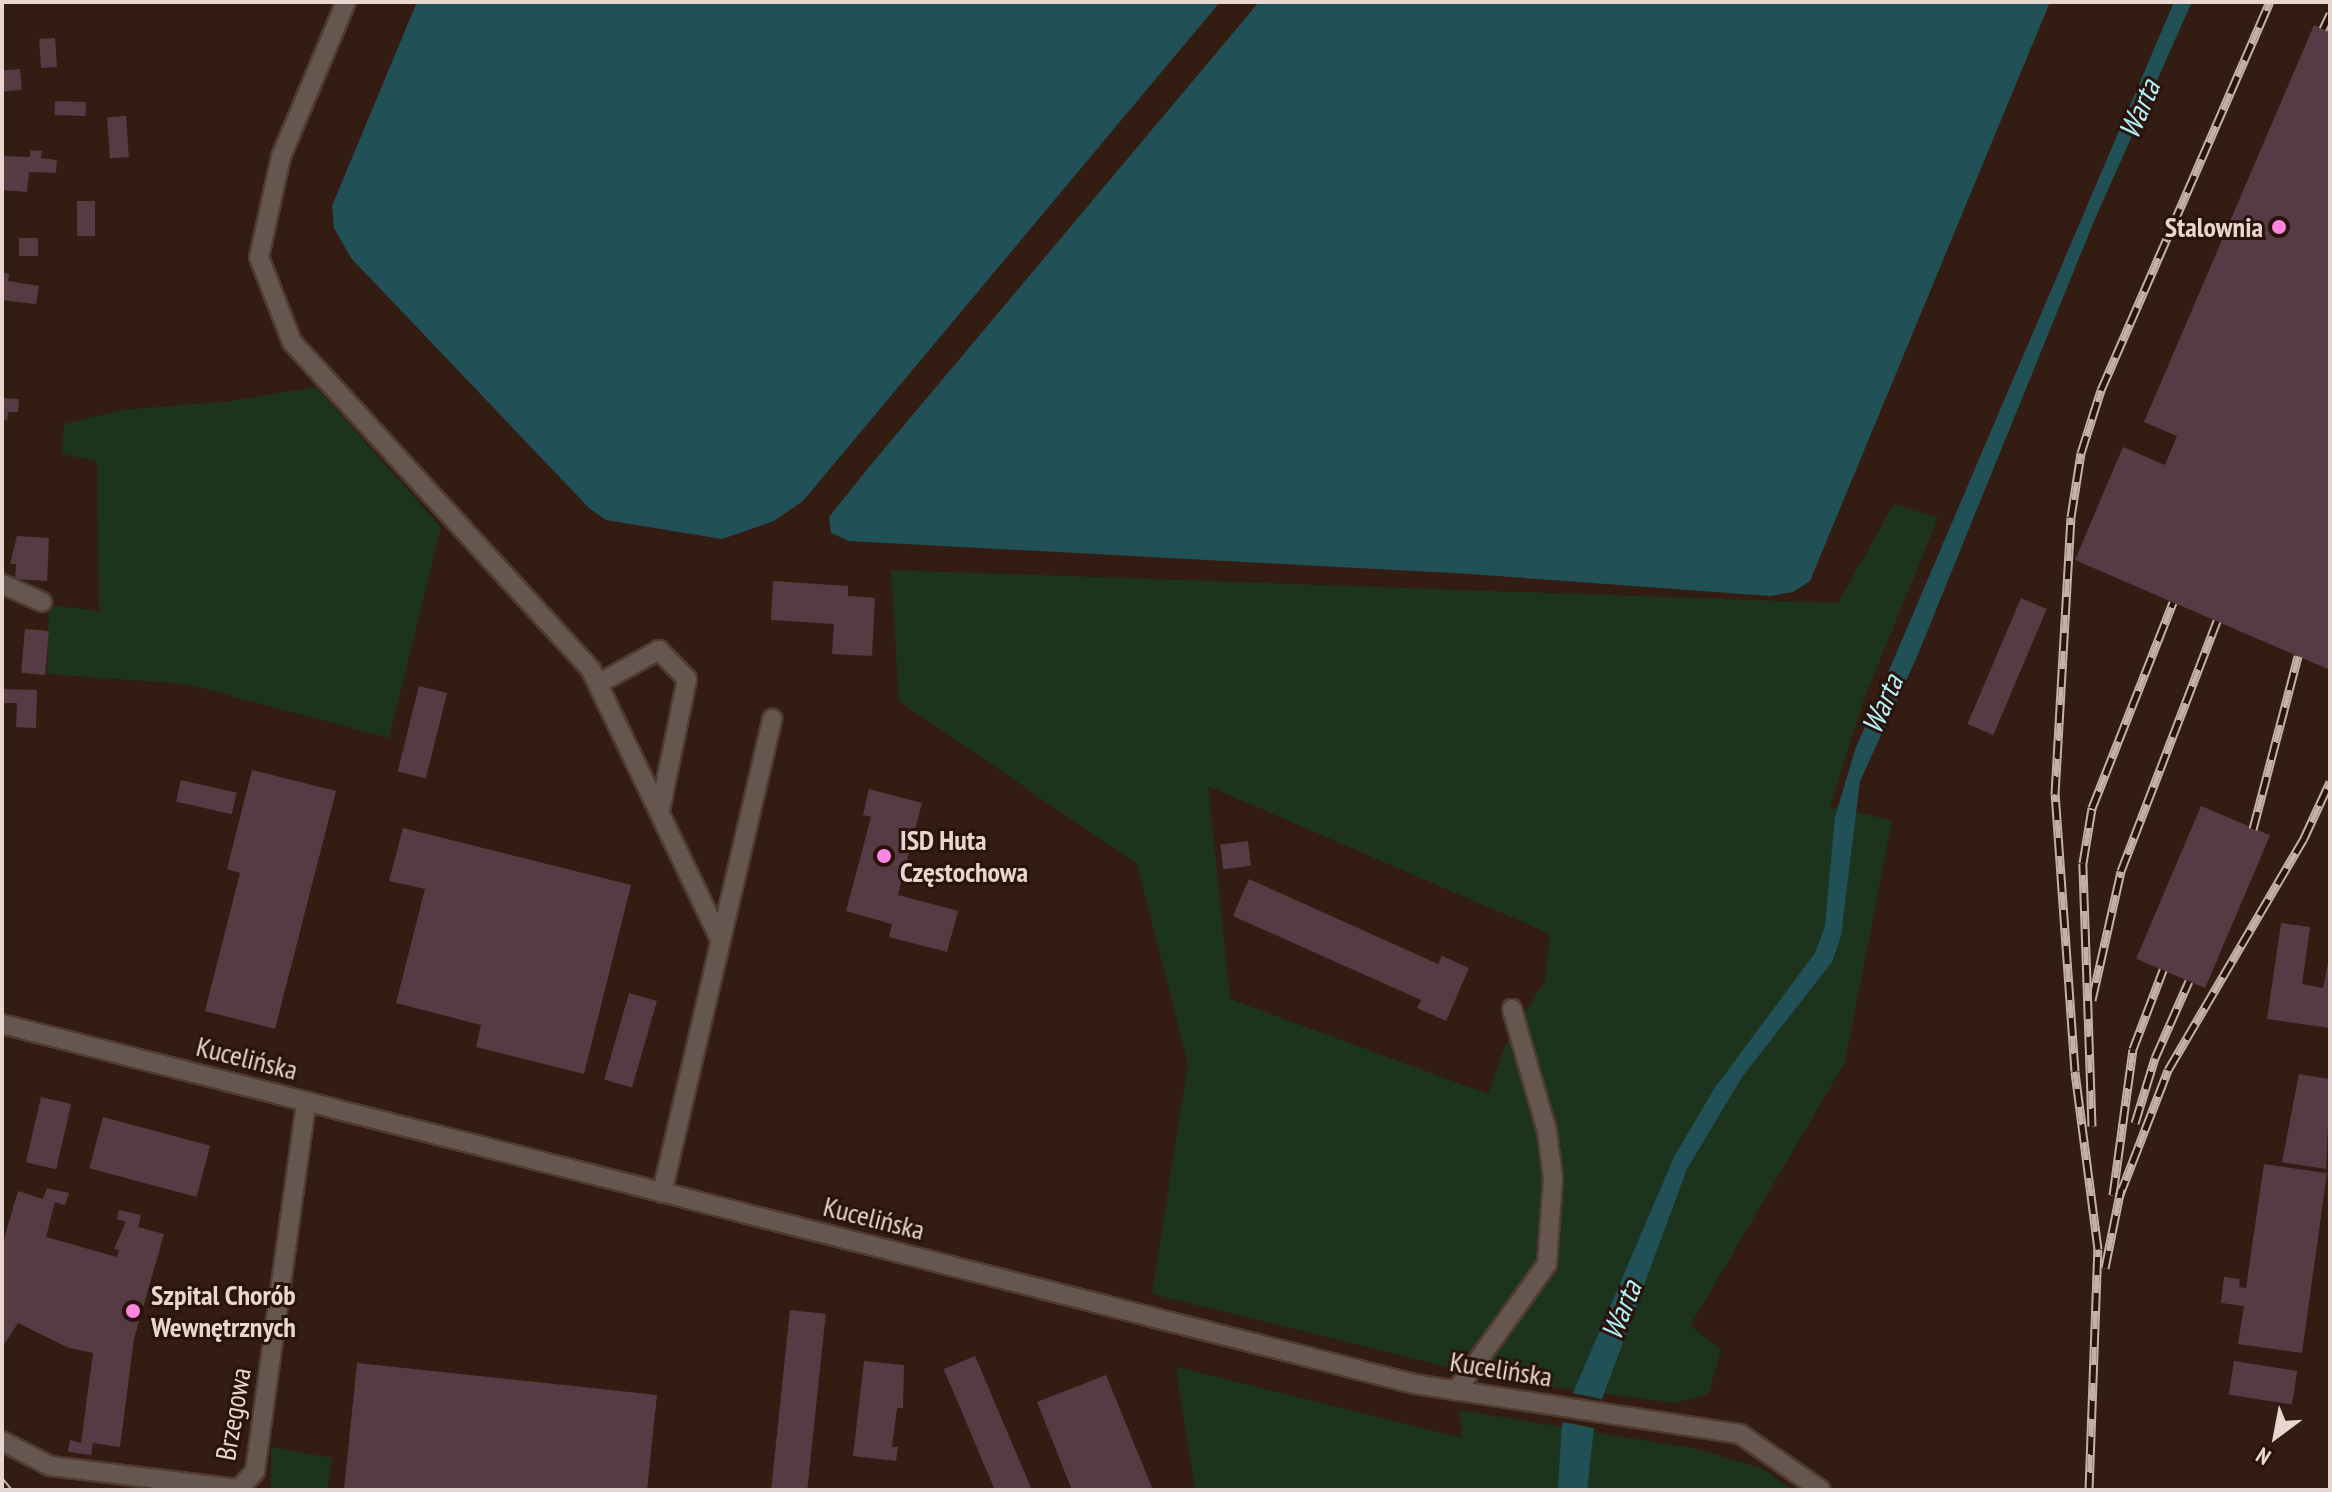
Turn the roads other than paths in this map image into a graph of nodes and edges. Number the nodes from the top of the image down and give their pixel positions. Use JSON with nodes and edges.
{"nodes":[{"id":1,"x":346,"y":2,"type":"edge"},
{"id":2,"x":2,"y":584,"type":"edge"},
{"id":3,"x":42,"y":602,"type":"dead end"},
{"id":4,"x":598,"y":684,"type":"junction"},
{"id":5,"x":772,"y":719,"type":"dead end"},
{"id":6,"x":660,"y":811,"type":"junction"},
{"id":7,"x":719,"y":937,"type":"junction"},
{"id":8,"x":1512,"y":1009,"type":"dead end"},
{"id":9,"x":2,"y":1024,"type":"edge"},
{"id":10,"x":306,"y":1102,"type":"junction"},
{"id":11,"x":662,"y":1193,"type":"junction"},
{"id":12,"x":1456,"y":1391,"type":"junction"},
{"id":13,"x":2,"y":1441,"type":"edge"},
{"id":14,"x":1821,"y":1490,"type":"edge"}],
"edges":[{"from":1,"to":4,"type":"street"},
{"from":2,"to":3,"type":"street"},
{"from":4,"to":6,"type":"street"},
{"from":4,"to":6,"type":"street"},
{"from":5,"to":7,"type":"street"},
{"from":6,"to":7,"type":"street"},
{"from":7,"to":11,"type":"street"},
{"from":8,"to":12,"type":"street"},
{"from":9,"to":10,"type":"street","name":"Kucelińska"},
{"from":10,"to":11,"type":"street","name":"Kucelińska"},
{"from":10,"to":13,"type":"street","name":"Brzegowa"},
{"from":11,"to":12,"type":"street","name":"Kucelińska"},
{"from":12,"to":14,"type":"street","name":"Kucelińska"}]}
